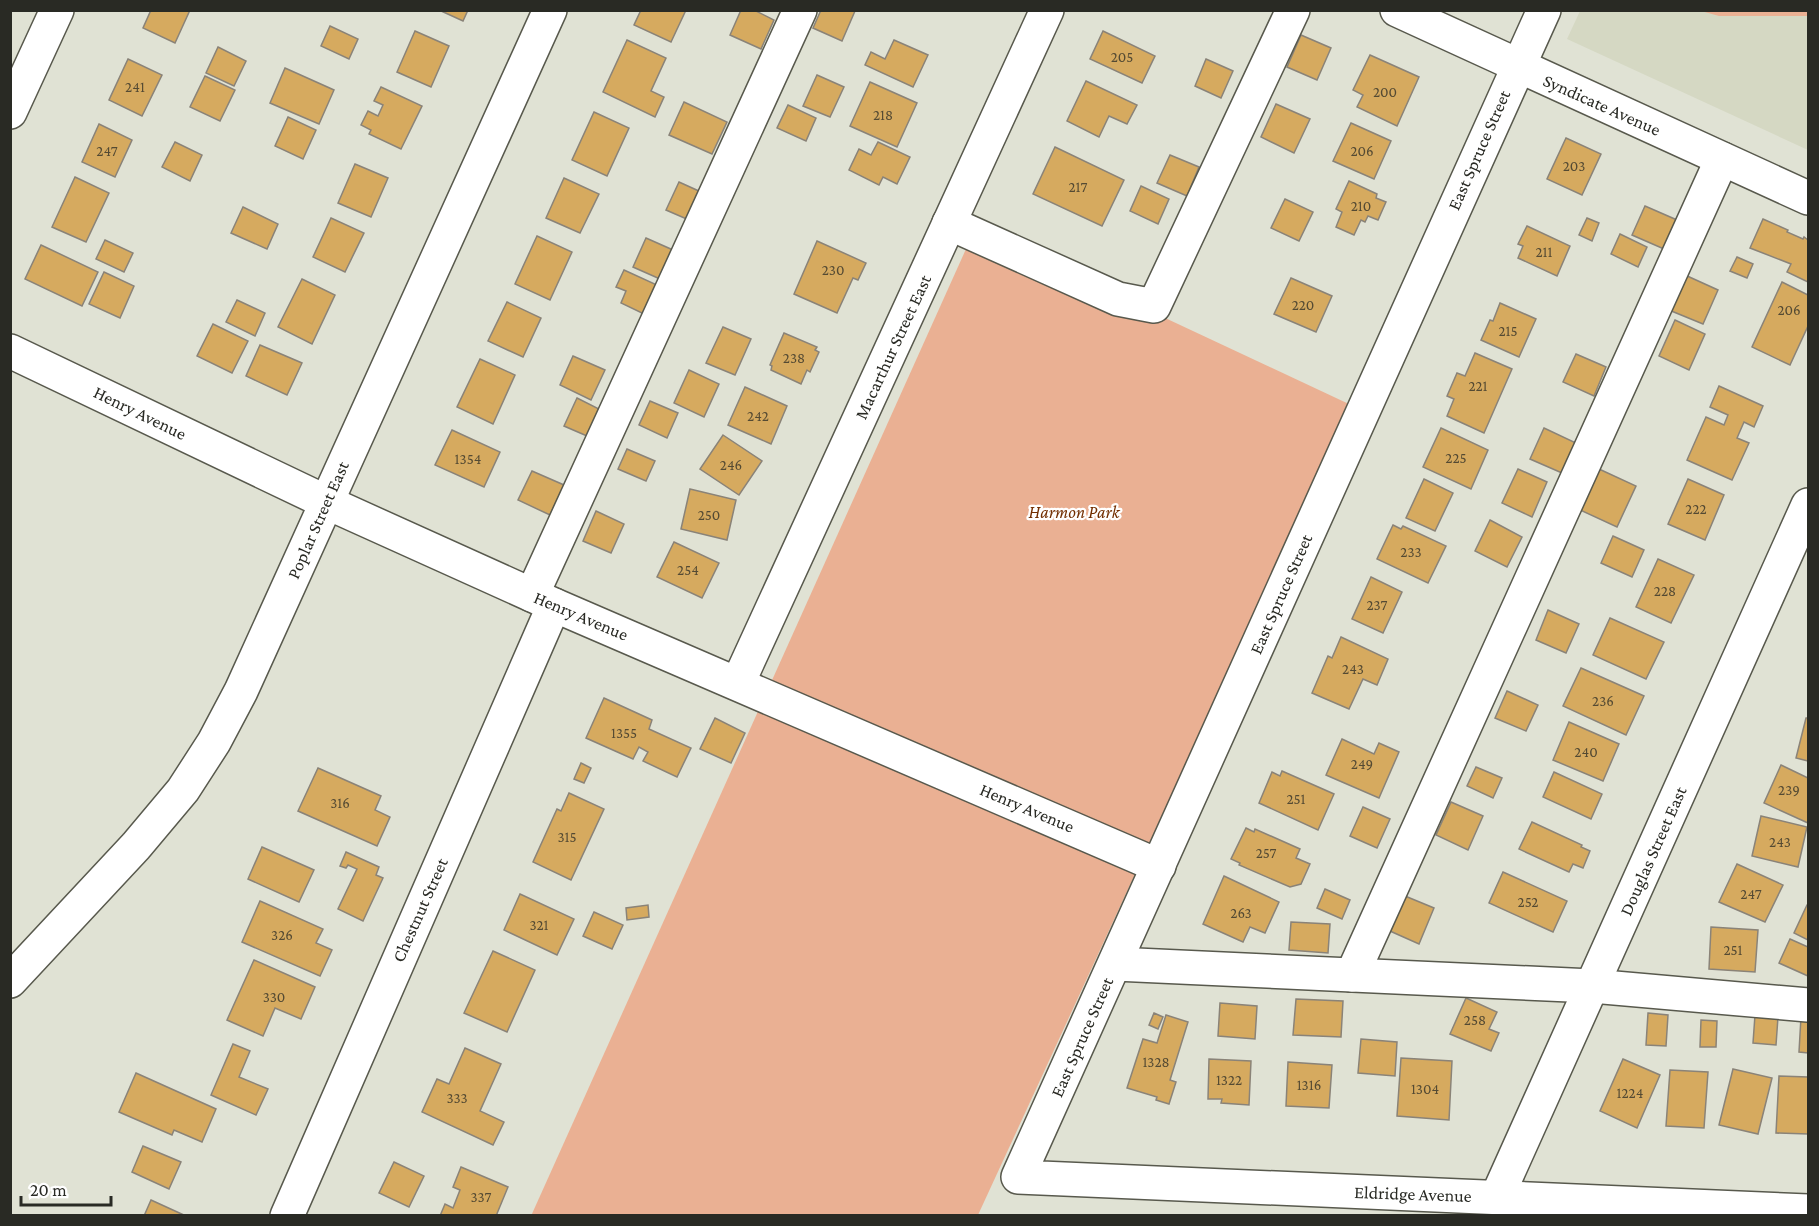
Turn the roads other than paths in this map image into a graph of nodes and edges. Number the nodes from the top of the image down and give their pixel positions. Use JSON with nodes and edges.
{"nodes":[{"id":1,"x":57,"y":10,"type":"edge"},
{"id":2,"x":550,"y":10,"type":"edge"},
{"id":3,"x":800,"y":10,"type":"edge"},
{"id":4,"x":1047,"y":10,"type":"edge"},
{"id":5,"x":1293,"y":10,"type":"edge"},
{"id":6,"x":1397,"y":10,"type":"edge"},
{"id":7,"x":1544,"y":10,"type":"edge"},
{"id":8,"x":1517,"y":67,"type":"junction"},
{"id":9,"x":10,"y":112,"type":"edge"},
{"id":10,"x":1722,"y":159,"type":"junction"},
{"id":11,"x":1809,"y":198,"type":"edge"},
{"id":12,"x":949,"y":223,"type":"junction"},
{"id":13,"x":10,"y":351,"type":"edge"},
{"id":14,"x":326,"y":502,"type":"junction"},
{"id":15,"x":1809,"y":505,"type":"edge"},
{"id":16,"x":543,"y":600,"type":"junction"},
{"id":17,"x":738,"y":683,"type":"junction"},
{"id":18,"x":1159,"y":866,"type":"junction"},
{"id":19,"x":1114,"y":964,"type":"junction"},
{"id":20,"x":1353,"y":975,"type":"junction"},
{"id":21,"x":10,"y":981,"type":"edge"},
{"id":22,"x":1592,"y":986,"type":"junction"},
{"id":23,"x":1809,"y":1005,"type":"edge"},
{"id":24,"x":1018,"y":1177,"type":"joint"},
{"id":25,"x":1497,"y":1197,"type":"junction"},
{"id":26,"x":1809,"y":1211,"type":"edge"},
{"id":27,"x":287,"y":1215,"type":"edge"}],
"edges":[{"from":1,"to":9,"type":"street"},
{"from":2,"to":14,"type":"street","name":"Poplar Street East"},
{"from":3,"to":16,"type":"street","name":"Chestnut Street"},
{"from":4,"to":12,"type":"street","name":"Macarthur Street East"},
{"from":5,"to":12,"type":"street"},
{"from":6,"to":8,"type":"street","name":"Syndicate Avenue"},
{"from":7,"to":8,"type":"street","name":"East Spruce Street"},
{"from":8,"to":10,"type":"street","name":"Syndicate Avenue"},
{"from":8,"to":18,"type":"street","name":"East Spruce Street"},
{"from":10,"to":11,"type":"street","name":"Syndicate Avenue"},
{"from":10,"to":20,"type":"street"},
{"from":12,"to":17,"type":"street","name":"Macarthur Street East"},
{"from":13,"to":14,"type":"street","name":"Henry Avenue"},
{"from":14,"to":16,"type":"street","name":"Henry Avenue"},
{"from":14,"to":21,"type":"street","name":"Poplar Street East"},
{"from":15,"to":22,"type":"street","name":"Douglas Street East"},
{"from":16,"to":17,"type":"street","name":"Henry Avenue"},
{"from":16,"to":27,"type":"street","name":"Chestnut Street"},
{"from":17,"to":18,"type":"street","name":"Henry Avenue"},
{"from":18,"to":19,"type":"street","name":"East Spruce Street"},
{"from":19,"to":20,"type":"street"},
{"from":19,"to":24,"type":"street","name":"East Spruce Street"},
{"from":20,"to":22,"type":"street"},
{"from":22,"to":23,"type":"street"},
{"from":22,"to":25,"type":"street","name":"Douglas Street East"},
{"from":24,"to":25,"type":"street","name":"Eldridge Avenue"},
{"from":25,"to":26,"type":"street","name":"Eldridge Avenue"}]}
